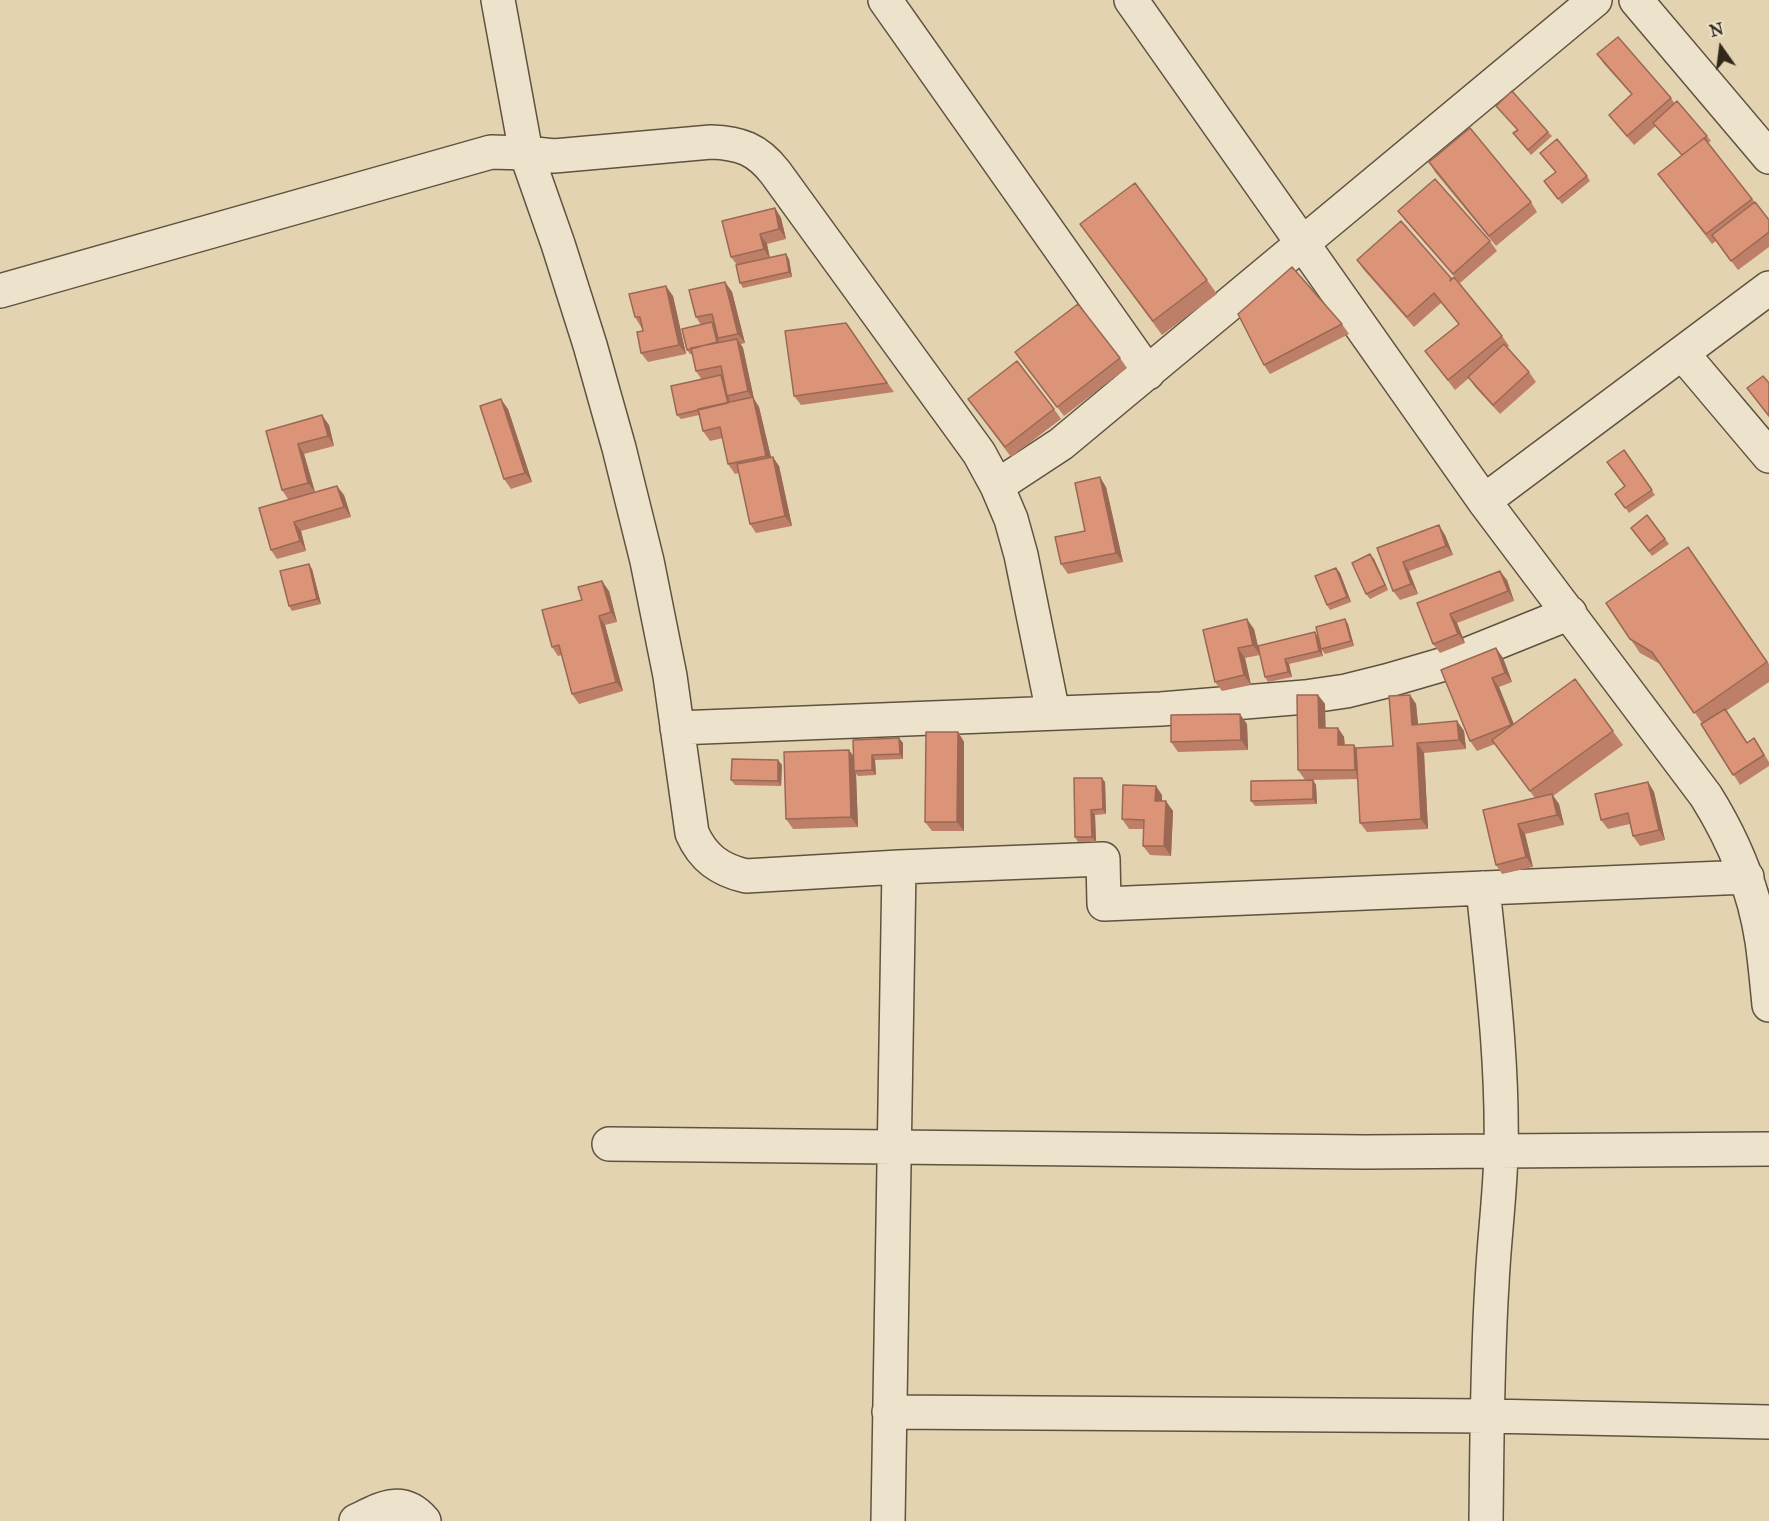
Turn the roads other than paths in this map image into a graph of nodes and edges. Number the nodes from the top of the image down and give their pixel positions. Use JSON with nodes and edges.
{"nodes":[{"id":1,"x":498,"y":0,"type":"edge"},
{"id":2,"x":885,"y":0,"type":"edge"},
{"id":3,"x":1595,"y":0,"type":"edge"},
{"id":4,"x":1636,"y":0,"type":"edge"},
{"id":5,"x":1138,"y":3,"type":"edge"},
{"id":6,"x":526,"y":153,"type":"junction"},
{"id":7,"x":1769,"y":157,"type":"edge"},
{"id":8,"x":1303,"y":244,"type":"junction"},
{"id":9,"x":1769,"y":288,"type":"edge"},
{"id":10,"x":0,"y":291,"type":"edge"},
{"id":11,"x":1682,"y":353,"type":"junction"},
{"id":12,"x":1148,"y":373,"type":"junction"},
{"id":13,"x":1769,"y":456,"type":"edge"},
{"id":14,"x":997,"y":486,"type":"junction"},
{"id":15,"x":1484,"y":501,"type":"junction"},
{"id":16,"x":1570,"y":613,"type":"junction"},
{"id":17,"x":1053,"y":713,"type":"junction"},
{"id":18,"x":677,"y":728,"type":"junction"},
{"id":19,"x":899,"y":867,"type":"junction"},
{"id":20,"x":1747,"y":877,"type":"junction"},
{"id":21,"x":1483,"y":888,"type":"junction"},
{"id":22,"x":1769,"y":1005,"type":"edge"},
{"id":23,"x":609,"y":1144,"type":"dead end"},
{"id":24,"x":894,"y":1148,"type":"junction"},
{"id":25,"x":1769,"y":1149,"type":"edge"},
{"id":26,"x":1501,"y":1151,"type":"junction"},
{"id":27,"x":889,"y":1412,"type":"junction"},
{"id":28,"x":1488,"y":1416,"type":"junction"},
{"id":29,"x":1769,"y":1422,"type":"edge"},
{"id":30,"x":356,"y":1521,"type":"edge"},
{"id":31,"x":424,"y":1521,"type":"edge"},
{"id":32,"x":888,"y":1521,"type":"edge"},
{"id":33,"x":1486,"y":1521,"type":"edge"}],
"edges":[{"from":1,"to":6,"type":"street"},
{"from":2,"to":12,"type":"street"},
{"from":3,"to":8,"type":"street"},
{"from":4,"to":7,"type":"street"},
{"from":5,"to":8,"type":"street"},
{"from":6,"to":10,"type":"street"},
{"from":6,"to":14,"type":"street"},
{"from":6,"to":18,"type":"street"},
{"from":8,"to":12,"type":"street"},
{"from":8,"to":15,"type":"street"},
{"from":9,"to":11,"type":"street"},
{"from":11,"to":13,"type":"street"},
{"from":11,"to":15,"type":"street"},
{"from":12,"to":14,"type":"street"},
{"from":14,"to":17,"type":"street"},
{"from":15,"to":16,"type":"street"},
{"from":16,"to":17,"type":"street"},
{"from":16,"to":20,"type":"street"},
{"from":17,"to":18,"type":"street"},
{"from":18,"to":19,"type":"street"},
{"from":19,"to":21,"type":"street"},
{"from":19,"to":24,"type":"street"},
{"from":20,"to":21,"type":"street"},
{"from":20,"to":22,"type":"street"},
{"from":21,"to":26,"type":"street"},
{"from":23,"to":24,"type":"street"},
{"from":24,"to":26,"type":"street"},
{"from":24,"to":27,"type":"street"},
{"from":25,"to":26,"type":"street"},
{"from":26,"to":28,"type":"street"},
{"from":27,"to":28,"type":"street"},
{"from":27,"to":32,"type":"street"},
{"from":28,"to":29,"type":"street"},
{"from":28,"to":33,"type":"street"},
{"from":30,"to":31,"type":"street"}]}
